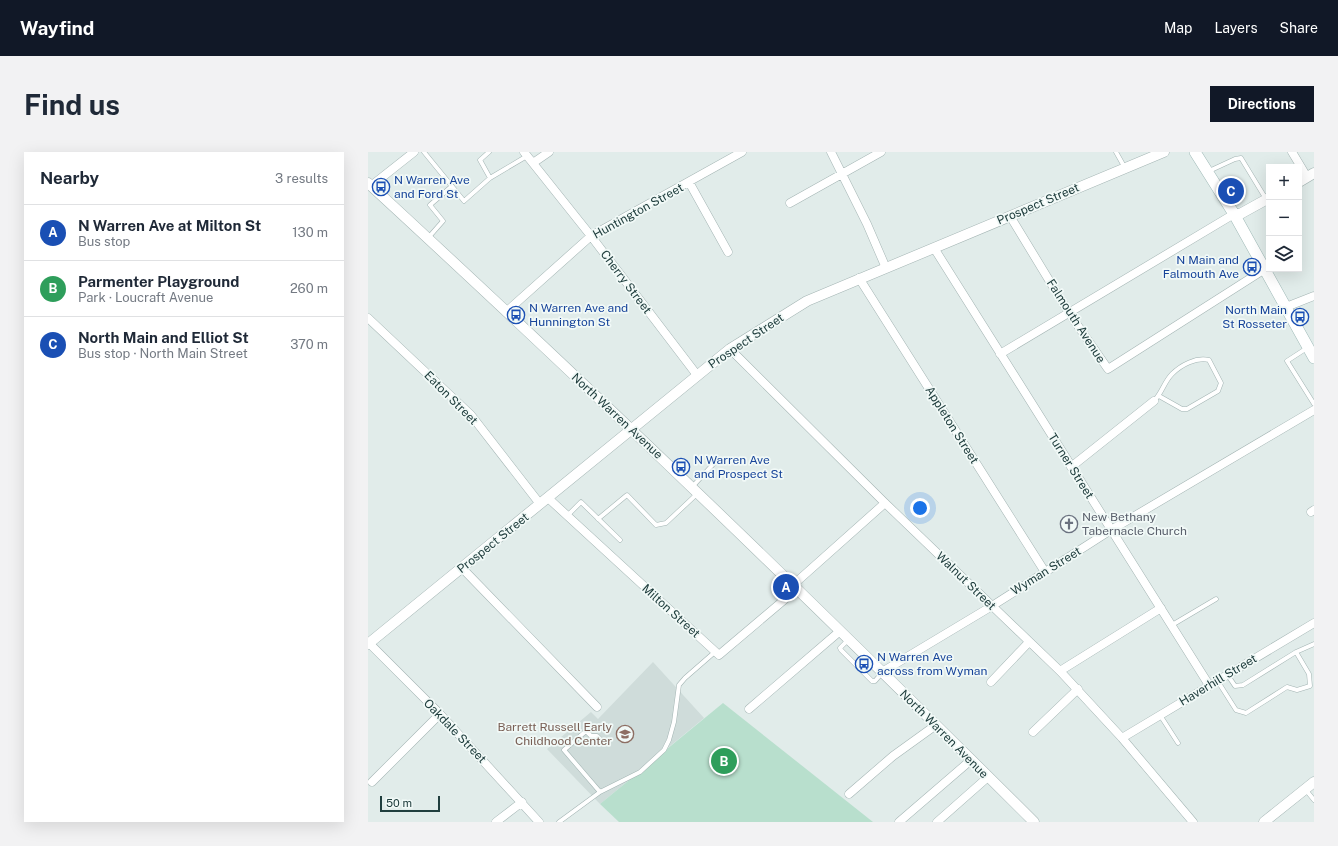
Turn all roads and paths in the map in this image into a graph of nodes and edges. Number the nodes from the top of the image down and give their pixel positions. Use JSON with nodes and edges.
{"nodes":[{"id":1,"x":414,"y":152,"type":"edge"},
{"id":2,"x":424,"y":152,"type":"edge"},
{"id":3,"x":489,"y":152,"type":"edge"},
{"id":4,"x":549,"y":152,"type":"edge"},
{"id":5,"x":742,"y":152,"type":"edge"},
{"id":6,"x":831,"y":152,"type":"edge"},
{"id":7,"x":881,"y":152,"type":"edge"},
{"id":8,"x":1116,"y":152,"type":"edge"},
{"id":9,"x":1164,"y":152,"type":"edge"},
{"id":10,"x":1195,"y":152,"type":"edge"},
{"id":11,"x":1292,"y":152,"type":"edge"},
{"id":12,"x":526,"y":154,"type":"edge"},
{"id":13,"x":533,"y":164,"type":"junction"},
{"id":14,"x":1125,"y":168,"type":"junction"},
{"id":15,"x":1207,"y":172,"type":"junction"},
{"id":16,"x":842,"y":174,"type":"junction"},
{"id":17,"x":1307,"y":177,"type":"edge"},
{"id":18,"x":490,"y":178,"type":"junction"},
{"id":19,"x":689,"y":182,"type":"junction"},
{"id":20,"x":370,"y":184,"type":"edge"},
{"id":21,"x":452,"y":186,"type":"junction"},
{"id":22,"x":1266,"y":196,"type":"edge"},
{"id":23,"x":1266,"y":200,"type":"edge"},
{"id":24,"x":790,"y":203,"type":"dead end"},
{"id":25,"x":1234,"y":214,"type":"junction"},
{"id":26,"x":1010,"y":216,"type":"junction"},
{"id":27,"x":591,"y":236,"type":"junction"},
{"id":28,"x":427,"y":238,"type":"junction"},
{"id":29,"x":934,"y":248,"type":"junction"},
{"id":30,"x":728,"y":252,"type":"dead end"},
{"id":31,"x":886,"y":268,"type":"junction"},
{"id":32,"x":1265,"y":269,"type":"junction"},
{"id":33,"x":859,"y":278,"type":"junction"},
{"id":34,"x":1314,"y":296,"type":"edge"},
{"id":35,"x":1286,"y":307,"type":"junction"},
{"id":36,"x":506,"y":312,"type":"junction"},
{"id":37,"x":1069,"y":313,"type":"junction"},
{"id":38,"x":368,"y":318,"type":"edge"},
{"id":39,"x":1308,"y":347,"type":"junction"},
{"id":40,"x":730,"y":349,"type":"junction"},
{"id":41,"x":1000,"y":354,"type":"junction"},
{"id":42,"x":1314,"y":358,"type":"edge"},
{"id":43,"x":697,"y":375,"type":"junction"},
{"id":44,"x":1156,"y":398,"type":"junction"},
{"id":45,"x":1314,"y":404,"type":"edge"},
{"id":46,"x":1314,"y":410,"type":"edge"},
{"id":47,"x":632,"y":429,"type":"junction"},
{"id":48,"x":718,"y":459,"type":"dead end"},
{"id":49,"x":1072,"y":467,"type":"junction"},
{"id":50,"x":695,"y":490,"type":"junction"},
{"id":51,"x":544,"y":501,"type":"junction"},
{"id":52,"x":885,"y":503,"type":"junction"},
{"id":53,"x":567,"y":516,"type":"junction"},
{"id":54,"x":598,"y":519,"type":"junction"},
{"id":55,"x":1111,"y":530,"type":"junction"},
{"id":56,"x":620,"y":540,"type":"dead end"},
{"id":57,"x":462,"y":568,"type":"junction"},
{"id":58,"x":1046,"y":572,"type":"junction"},
{"id":59,"x":795,"y":587,"type":"junction"},
{"id":60,"x":1216,"y":599,"type":"dead end"},
{"id":61,"x":992,"y":606,"type":"junction"},
{"id":62,"x":1161,"y":608,"type":"junction"},
{"id":63,"x":1313,"y":625,"type":"edge"},
{"id":64,"x":1172,"y":626,"type":"junction"},
{"id":65,"x":840,"y":631,"type":"junction"},
{"id":66,"x":1029,"y":642,"type":"junction"},
{"id":67,"x":368,"y":644,"type":"edge"},
{"id":68,"x":1314,"y":644,"type":"edge"},
{"id":69,"x":716,"y":651,"type":"junction"},
{"id":70,"x":1296,"y":652,"type":"junction"},
{"id":71,"x":1060,"y":671,"type":"junction"},
{"id":72,"x":882,"y":672,"type":"junction"},
{"id":73,"x":1227,"y":674,"type":"junction"},
{"id":74,"x":1217,"y":680,"type":"junction"},
{"id":75,"x":991,"y":682,"type":"dead end"},
{"id":76,"x":1209,"y":685,"type":"junction"},
{"id":77,"x":1078,"y":689,"type":"junction"},
{"id":78,"x":597,"y":707,"type":"dead end"},
{"id":79,"x":748,"y":709,"type":"dead end"},
{"id":80,"x":440,"y":714,"type":"junction"},
{"id":81,"x":1160,"y":714,"type":"junction"},
{"id":82,"x":936,"y":725,"type":"junction"},
{"id":83,"x":1033,"y":732,"type":"dead end"},
{"id":84,"x":1122,"y":738,"type":"junction"},
{"id":85,"x":603,"y":742,"type":"dead end"},
{"id":86,"x":1178,"y":743,"type":"dead end"},
{"id":87,"x":971,"y":760,"type":"junction"},
{"id":88,"x":988,"y":777,"type":"junction"},
{"id":89,"x":372,"y":782,"type":"dead end"},
{"id":90,"x":1314,"y":782,"type":"edge"},
{"id":91,"x":1305,"y":789,"type":"junction"},
{"id":92,"x":600,"y":792,"type":"junction"},
{"id":93,"x":849,"y":794,"type":"dead end"},
{"id":94,"x":1314,"y":800,"type":"edge"},
{"id":95,"x":522,"y":802,"type":"junction"},
{"id":96,"x":496,"y":822,"type":"edge"},
{"id":97,"x":539,"y":822,"type":"edge"},
{"id":98,"x":559,"y":822,"type":"edge"},
{"id":99,"x":899,"y":822,"type":"edge"},
{"id":100,"x":937,"y":822,"type":"edge"},
{"id":101,"x":1034,"y":822,"type":"edge"},
{"id":102,"x":1192,"y":822,"type":"edge"},
{"id":103,"x":1264,"y":822,"type":"edge"}],
"edges":[{"from":1,"to":20,"type":"street"},
{"from":2,"to":21,"type":"lane"},
{"from":3,"to":18,"type":"lane"},
{"from":4,"to":13,"type":"street"},
{"from":5,"to":19,"type":"street","name":"Huntington Street"},
{"from":6,"to":16,"type":"street"},
{"from":7,"to":16,"type":"street"},
{"from":8,"to":14,"type":"lane"},
{"from":9,"to":14,"type":"street","name":"Prospect Street"},
{"from":10,"to":15,"type":"main road"},
{"from":11,"to":17,"type":"street"},
{"from":12,"to":13,"type":"street","name":"Cherry Street"},
{"from":12,"to":18,"type":"lane"},
{"from":13,"to":27,"type":"street","name":"Cherry Street"},
{"from":14,"to":26,"type":"street","name":"Prospect Street"},
{"from":15,"to":22,"type":"lane"},
{"from":15,"to":25,"type":"main road"},
{"from":16,"to":24,"type":"street"},
{"from":16,"to":31,"type":"street"},
{"from":18,"to":21,"type":"lane"},
{"from":19,"to":27,"type":"street","name":"Huntington Street"},
{"from":19,"to":30,"type":"street"},
{"from":20,"to":28,"type":"street","name":"North Warren Avenue"},
{"from":21,"to":28,"type":"lane"},
{"from":23,"to":25,"type":"street"},
{"from":25,"to":32,"type":"main road"},
{"from":25,"to":37,"type":"street"},
{"from":26,"to":29,"type":"street","name":"Prospect Street"},
{"from":26,"to":37,"type":"street","name":"Falmouth Avenue"},
{"from":27,"to":36,"type":"street","name":"Huntington Street"},
{"from":27,"to":43,"type":"street","name":"Cherry Street"},
{"from":28,"to":36,"type":"street","name":"North Warren Avenue"},
{"from":29,"to":31,"type":"street","name":"Prospect Street"},
{"from":29,"to":41,"type":"street","name":"Turner Street"},
{"from":31,"to":33,"type":"street","name":"Prospect Street"},
{"from":32,"to":35,"type":"main road"},
{"from":32,"to":37,"type":"street","name":"Falmouth Avenue"},
{"from":33,"to":40,"type":"street","name":"Prospect Street"},
{"from":33,"to":58,"type":"street","name":"Appleton Street"},
{"from":34,"to":35,"type":"street"},
{"from":35,"to":39,"type":"main road"},
{"from":36,"to":47,"type":"street","name":"North Warren Avenue"},
{"from":37,"to":41,"type":"street"},
{"from":38,"to":51,"type":"street","name":"Eaton Street"},
{"from":39,"to":42,"type":"main road"},
{"from":39,"to":45,"type":"lane"},
{"from":40,"to":43,"type":"street","name":"Prospect Street"},
{"from":40,"to":52,"type":"street","name":"Walnut Street"},
{"from":41,"to":49,"type":"street","name":"Turner Street"},
{"from":43,"to":47,"type":"street","name":"Prospect Street"},
{"from":44,"to":44,"type":"lane"},
{"from":44,"to":49,"type":"street"},
{"from":46,"to":55,"type":"street","name":"Wyman Street"},
{"from":47,"to":50,"type":"street","name":"North Warren Avenue"},
{"from":47,"to":51,"type":"street","name":"Prospect Street"},
{"from":48,"to":50,"type":"lane"},
{"from":49,"to":55,"type":"street","name":"Turner Street"},
{"from":50,"to":54,"type":"lane"},
{"from":50,"to":59,"type":"street","name":"North Warren Avenue"},
{"from":51,"to":53,"type":"street","name":"Milton Street"},
{"from":51,"to":57,"type":"street","name":"Prospect Street"},
{"from":52,"to":59,"type":"street"},
{"from":52,"to":61,"type":"street","name":"Walnut Street"},
{"from":53,"to":54,"type":"lane"},
{"from":53,"to":69,"type":"street","name":"Milton Street"},
{"from":54,"to":56,"type":"lane"},
{"from":55,"to":58,"type":"street","name":"Wyman Street"},
{"from":55,"to":62,"type":"street","name":"Turner Street"},
{"from":57,"to":67,"type":"street","name":"Prospect Street"},
{"from":57,"to":78,"type":"street"},
{"from":58,"to":61,"type":"street","name":"Wyman Street"},
{"from":59,"to":65,"type":"street","name":"North Warren Avenue"},
{"from":59,"to":69,"type":"street"},
{"from":60,"to":64,"type":"lane"},
{"from":61,"to":66,"type":"street","name":"Walnut Street"},
{"from":61,"to":72,"type":"street","name":"Wyman Street"},
{"from":62,"to":64,"type":"street","name":"Turner Street"},
{"from":62,"to":71,"type":"street"},
{"from":63,"to":73,"type":"street","name":"Haverhill Street"},
{"from":64,"to":76,"type":"street","name":"Turner Street"},
{"from":65,"to":72,"type":"street","name":"North Warren Avenue"},
{"from":65,"to":79,"type":"street"},
{"from":66,"to":71,"type":"street","name":"Walnut Street"},
{"from":66,"to":75,"type":"street"},
{"from":67,"to":80,"type":"street","name":"Oakdale Street"},
{"from":68,"to":70,"type":"lane"},
{"from":69,"to":92,"type":"lane"},
{"from":70,"to":73,"type":"lane"},
{"from":70,"to":74,"type":"lane"},
{"from":71,"to":77,"type":"street","name":"Walnut Street"},
{"from":72,"to":82,"type":"street","name":"North Warren Avenue"},
{"from":73,"to":74,"type":"street","name":"Haverhill Street"},
{"from":74,"to":76,"type":"street","name":"Haverhill Street"},
{"from":76,"to":81,"type":"street","name":"Haverhill Street"},
{"from":77,"to":83,"type":"street"},
{"from":77,"to":84,"type":"street","name":"Walnut Street"},
{"from":80,"to":89,"type":"street"},
{"from":80,"to":95,"type":"street","name":"Oakdale Street"},
{"from":81,"to":84,"type":"street","name":"Haverhill Street"},
{"from":81,"to":86,"type":"lane"},
{"from":82,"to":87,"type":"street","name":"North Warren Avenue"},
{"from":82,"to":93,"type":"street"},
{"from":84,"to":102,"type":"street","name":"Walnut Street"},
{"from":85,"to":92,"type":"lane"},
{"from":87,"to":88,"type":"street","name":"North Warren Avenue"},
{"from":87,"to":99,"type":"street"},
{"from":88,"to":100,"type":"street"},
{"from":88,"to":101,"type":"street","name":"North Warren Avenue"},
{"from":90,"to":91,"type":"street"},
{"from":91,"to":94,"type":"lane"},
{"from":91,"to":103,"type":"street"},
{"from":92,"to":98,"type":"lane"},
{"from":95,"to":96,"type":"street"},
{"from":95,"to":97,"type":"street","name":"Oakdale Street"}]}
